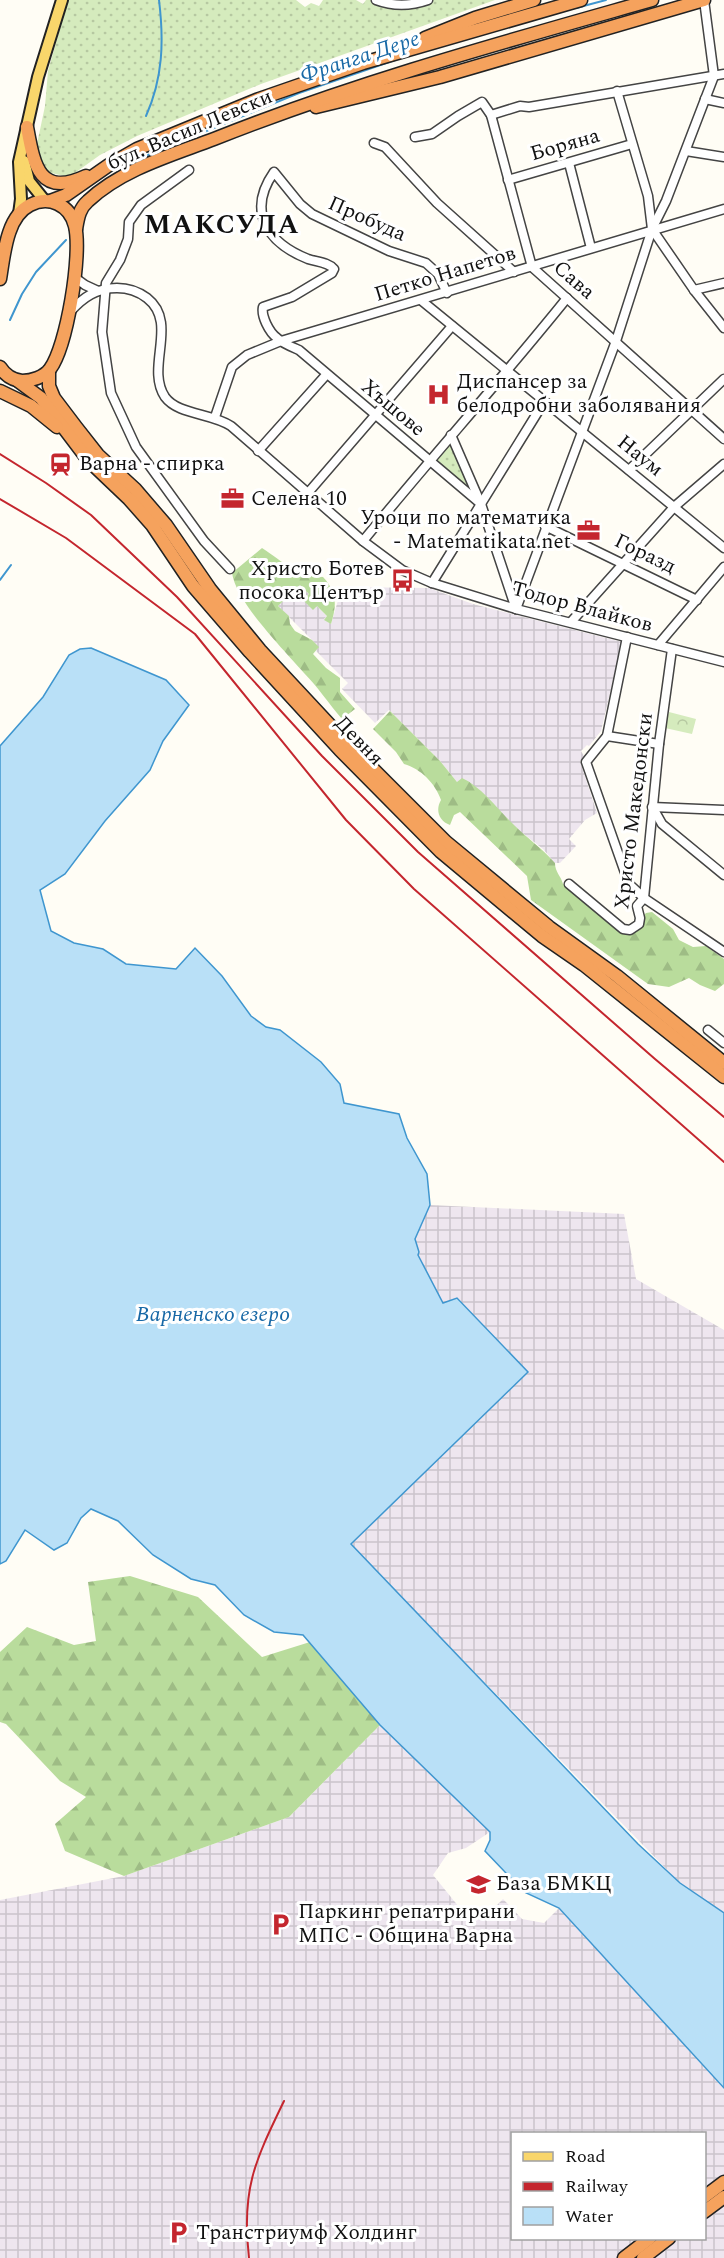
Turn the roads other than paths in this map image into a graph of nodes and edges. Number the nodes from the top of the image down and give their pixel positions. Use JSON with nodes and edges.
{"nodes":[{"id":1,"x":62,"y":0,"type":"edge"},
{"id":2,"x":376,"y":0,"type":"edge"},
{"id":3,"x":428,"y":0,"type":"edge"},
{"id":4,"x":534,"y":0,"type":"edge"},
{"id":5,"x":581,"y":0,"type":"edge"},
{"id":6,"x":652,"y":0,"type":"edge"},
{"id":7,"x":704,"y":0,"type":"edge"},
{"id":8,"x":363,"y":63,"type":"junction"},
{"id":9,"x":724,"y":74,"type":"edge"},
{"id":10,"x":714,"y":76,"type":"junction"},
{"id":11,"x":617,"y":91,"type":"junction"},
{"id":12,"x":705,"y":99,"type":"junction"},
{"id":13,"x":724,"y":103,"type":"edge"},
{"id":14,"x":491,"y":115,"type":"junction"},
{"id":15,"x":268,"y":117,"type":"junction"},
{"id":16,"x":27,"y":127,"type":"junction"},
{"id":17,"x":415,"y":137,"type":"dead end"},
{"id":18,"x":374,"y":143,"type":"dead end"},
{"id":19,"x":632,"y":144,"type":"junction"},
{"id":20,"x":686,"y":151,"type":"junction"},
{"id":21,"x":22,"y":152,"type":"junction"},
{"id":22,"x":724,"y":157,"type":"edge"},
{"id":23,"x":569,"y":163,"type":"junction"},
{"id":24,"x":109,"y":165,"type":"junction"},
{"id":25,"x":189,"y":171,"type":"dead end"},
{"id":26,"x":508,"y":180,"type":"junction"},
{"id":27,"x":47,"y":201,"type":"junction"},
{"id":28,"x":724,"y":208,"type":"edge"},
{"id":29,"x":19,"y":214,"type":"junction"},
{"id":30,"x":76,"y":229,"type":"junction"},
{"id":31,"x":652,"y":230,"type":"junction"},
{"id":32,"x":591,"y":248,"type":"junction"},
{"id":33,"x":532,"y":267,"type":"junction"},
{"id":34,"x":514,"y":272,"type":"junction"},
{"id":35,"x":74,"y":277,"type":"junction"},
{"id":36,"x":0,"y":279,"type":"edge"},
{"id":37,"x":724,"y":283,"type":"edge"},
{"id":38,"x":102,"y":290,"type":"junction"},
{"id":39,"x":694,"y":290,"type":"junction"},
{"id":40,"x":447,"y":293,"type":"junction"},
{"id":41,"x":567,"y":298,"type":"junction"},
{"id":42,"x":422,"y":301,"type":"junction"},
{"id":43,"x":68,"y":314,"type":"junction"},
{"id":44,"x":452,"y":326,"type":"junction"},
{"id":45,"x":724,"y":328,"type":"edge"},
{"id":46,"x":281,"y":341,"type":"junction"},
{"id":47,"x":616,"y":341,"type":"junction"},
{"id":48,"x":49,"y":371,"type":"junction"},
{"id":49,"x":2,"y":372,"type":"edge"},
{"id":50,"x":507,"y":372,"type":"junction"},
{"id":51,"x":326,"y":375,"type":"junction"},
{"id":52,"x":724,"y":379,"type":"edge"},
{"id":53,"x":18,"y":381,"type":"junction"},
{"id":54,"x":0,"y":392,"type":"edge"},
{"id":55,"x":544,"y":402,"type":"junction"},
{"id":56,"x":693,"y":410,"type":"junction"},
{"id":57,"x":375,"y":415,"type":"junction"},
{"id":58,"x":215,"y":417,"type":"junction"},
{"id":59,"x":582,"y":432,"type":"junction"},
{"id":60,"x":451,"y":435,"type":"junction"},
{"id":61,"x":724,"y":439,"type":"edge"},
{"id":62,"x":79,"y":449,"type":"junction"},
{"id":63,"x":258,"y":451,"type":"junction"},
{"id":64,"x":429,"y":462,"type":"junction"},
{"id":65,"x":724,"y":464,"type":"edge"},
{"id":66,"x":629,"y":470,"type":"junction"},
{"id":67,"x":307,"y":494,"type":"junction"},
{"id":68,"x":481,"y":504,"type":"junction"},
{"id":69,"x":674,"y":507,"type":"junction"},
{"id":70,"x":546,"y":526,"type":"junction"},
{"id":71,"x":363,"y":541,"type":"junction"},
{"id":72,"x":724,"y":548,"type":"edge"},
{"id":73,"x":625,"y":564,"type":"junction"},
{"id":74,"x":724,"y":567,"type":"edge"},
{"id":75,"x":230,"y":569,"type":"dead end"},
{"id":76,"x":432,"y":582,"type":"junction"},
{"id":77,"x":697,"y":600,"type":"junction"},
{"id":78,"x":516,"y":609,"type":"junction"},
{"id":79,"x":571,"y":622,"type":"junction"},
{"id":80,"x":627,"y":637,"type":"junction"},
{"id":81,"x":658,"y":645,"type":"junction"},
{"id":82,"x":672,"y":649,"type":"junction"},
{"id":83,"x":724,"y":662,"type":"edge"},
{"id":84,"x":607,"y":736,"type":"junction"},
{"id":85,"x":659,"y":744,"type":"junction"},
{"id":86,"x":652,"y":807,"type":"junction"},
{"id":87,"x":724,"y":810,"type":"edge"},
{"id":88,"x":724,"y":875,"type":"edge"},
{"id":89,"x":569,"y":884,"type":"dead end"},
{"id":90,"x":644,"y":898,"type":"junction"},
{"id":91,"x":724,"y":952,"type":"edge"},
{"id":92,"x":708,"y":1030,"type":"dead end"},
{"id":93,"x":724,"y":1043,"type":"edge"},
{"id":94,"x":724,"y":1063,"type":"edge"},
{"id":95,"x":724,"y":1077,"type":"edge"},
{"id":96,"x":724,"y":2182,"type":"edge"},
{"id":97,"x":706,"y":2196,"type":"edge"},
{"id":98,"x":724,"y":2197,"type":"edge"},
{"id":99,"x":706,"y":2210,"type":"edge"},
{"id":100,"x":647,"y":2240,"type":"edge"},
{"id":101,"x":666,"y":2240,"type":"edge"},
{"id":102,"x":624,"y":2258,"type":"edge"},
{"id":103,"x":643,"y":2258,"type":"edge"}],
"edges":[{"from":1,"to":16,"type":"main road"},
{"from":2,"to":3,"type":"street"},
{"from":4,"to":8,"type":"highway"},
{"from":5,"to":8,"type":"highway","name":"бул. Васил Левски"},
{"from":6,"to":15,"type":"highway","name":"бул. Васил Левски"},
{"from":7,"to":10,"type":"street"},
{"from":7,"to":15,"type":"highway"},
{"from":8,"to":24,"type":"highway","name":"бул. Васил Левски"},
{"from":9,"to":10,"type":"street"},
{"from":10,"to":11,"type":"street"},
{"from":10,"to":12,"type":"street"},
{"from":11,"to":14,"type":"street"},
{"from":11,"to":19,"type":"street"},
{"from":12,"to":13,"type":"street"},
{"from":12,"to":20,"type":"street"},
{"from":14,"to":17,"type":"street"},
{"from":14,"to":26,"type":"street","name":"Сава"},
{"from":15,"to":30,"type":"highway","name":"бул. Васил Левски"},
{"from":16,"to":21,"type":"main road"},
{"from":16,"to":24,"type":"highway"},
{"from":18,"to":34,"type":"street"},
{"from":19,"to":23,"type":"street","name":"Боряна"},
{"from":19,"to":31,"type":"street"},
{"from":20,"to":22,"type":"street"},
{"from":20,"to":31,"type":"street"},
{"from":21,"to":27,"type":"main road"},
{"from":21,"to":29,"type":"main road"},
{"from":23,"to":26,"type":"street","name":"Боряна"},
{"from":23,"to":32,"type":"street"},
{"from":24,"to":27,"type":"highway","name":"бул. Васил Левски"},
{"from":25,"to":38,"type":"street"},
{"from":26,"to":33,"type":"street","name":"Сава"},
{"from":27,"to":29,"type":"highway","name":"бул. Васил Левски"},
{"from":27,"to":30,"type":"highway"},
{"from":28,"to":31,"type":"street","name":"Петко Напетов"},
{"from":29,"to":36,"type":"highway"},
{"from":30,"to":35,"type":"highway","name":"бул. Васил Левски"},
{"from":31,"to":32,"type":"street","name":"Петко Напетов"},
{"from":31,"to":39,"type":"street"},
{"from":31,"to":47,"type":"street"},
{"from":32,"to":33,"type":"street","name":"Петко Напетов"},
{"from":33,"to":34,"type":"street","name":"Петко Напетов"},
{"from":33,"to":41,"type":"street","name":"Сава"},
{"from":34,"to":40,"type":"street","name":"Петко Напетов"},
{"from":35,"to":38,"type":"street"},
{"from":35,"to":43,"type":"highway","name":"бул. Васил Левски"},
{"from":37,"to":39,"type":"street"},
{"from":38,"to":43,"type":"street"},
{"from":38,"to":58,"type":"street"},
{"from":38,"to":75,"type":"street"},
{"from":39,"to":45,"type":"street"},
{"from":40,"to":42,"type":"street","name":"Петко Напетов"},
{"from":40,"to":46,"type":"street","name":"Прoбудa"},
{"from":41,"to":47,"type":"street","name":"Сава"},
{"from":41,"to":50,"type":"street"},
{"from":42,"to":44,"type":"street","name":"Наум"},
{"from":42,"to":46,"type":"street","name":"Петко Напетов"},
{"from":43,"to":48,"type":"highway","name":"бул. Васил Левски"},
{"from":44,"to":50,"type":"street","name":"Наум"},
{"from":44,"to":57,"type":"street"},
{"from":46,"to":51,"type":"street","name":"Хъшове"},
{"from":46,"to":58,"type":"street","name":"Петко Напетов"},
{"from":47,"to":56,"type":"street","name":"Сава"},
{"from":47,"to":59,"type":"street"},
{"from":48,"to":53,"type":"highway"},
{"from":48,"to":94,"type":"highway","name":"Девня"},
{"from":49,"to":53,"type":"highway","name":"Девня"},
{"from":50,"to":55,"type":"street","name":"Наум"},
{"from":50,"to":60,"type":"street"},
{"from":51,"to":57,"type":"street","name":"Хъшове"},
{"from":51,"to":63,"type":"street"},
{"from":52,"to":56,"type":"street"},
{"from":53,"to":62,"type":"highway","name":"Девня"},
{"from":54,"to":62,"type":"highway"},
{"from":55,"to":59,"type":"street","name":"Наум"},
{"from":55,"to":68,"type":"street"},
{"from":56,"to":61,"type":"street","name":"Сава"},
{"from":56,"to":66,"type":"street"},
{"from":57,"to":64,"type":"street","name":"Хъшове"},
{"from":57,"to":67,"type":"street"},
{"from":58,"to":63,"type":"street","name":"Тодор Влайков"},
{"from":59,"to":66,"type":"street","name":"Наум"},
{"from":59,"to":70,"type":"street"},
{"from":60,"to":64,"type":"street"},
{"from":60,"to":68,"type":"street"},
{"from":62,"to":95,"type":"highway","name":"Девня"},
{"from":63,"to":67,"type":"street","name":"Тодор Влайков"},
{"from":64,"to":68,"type":"street","name":"Хъшове"},
{"from":64,"to":71,"type":"street"},
{"from":65,"to":69,"type":"street"},
{"from":66,"to":69,"type":"street","name":"Наум"},
{"from":67,"to":71,"type":"street","name":"Тодор Влайков"},
{"from":68,"to":76,"type":"street"},
{"from":68,"to":78,"type":"street"},
{"from":69,"to":72,"type":"street","name":"Наум"},
{"from":69,"to":73,"type":"street"},
{"from":70,"to":73,"type":"street","name":"Горазд"},
{"from":70,"to":78,"type":"street"},
{"from":71,"to":76,"type":"street","name":"Тодор Влайков"},
{"from":73,"to":77,"type":"street","name":"Горазд"},
{"from":73,"to":79,"type":"street"},
{"from":74,"to":77,"type":"street"},
{"from":76,"to":78,"type":"street","name":"Тодор Влайков"},
{"from":77,"to":81,"type":"street"},
{"from":78,"to":79,"type":"street","name":"Тодор Влайков"},
{"from":79,"to":80,"type":"street","name":"Тодор Влайков"},
{"from":80,"to":81,"type":"street","name":"Тодор Влайков"},
{"from":80,"to":84,"type":"street"},
{"from":81,"to":82,"type":"street","name":"Тодор Влайков"},
{"from":82,"to":83,"type":"street","name":"Тодор Влайков"},
{"from":82,"to":85,"type":"street","name":"Христо Македонски"},
{"from":84,"to":85,"type":"street"},
{"from":84,"to":90,"type":"street"},
{"from":85,"to":86,"type":"street","name":"Христо Македонски"},
{"from":86,"to":87,"type":"street"},
{"from":86,"to":88,"type":"street"},
{"from":86,"to":90,"type":"street","name":"Христо Македонски"},
{"from":89,"to":90,"type":"street","name":"Христо Македонски"},
{"from":90,"to":91,"type":"street"},
{"from":92,"to":93,"type":"street"},
{"from":96,"to":97,"type":"highway"},
{"from":98,"to":99,"type":"highway"},
{"from":100,"to":102,"type":"highway"},
{"from":101,"to":103,"type":"highway"}]}
